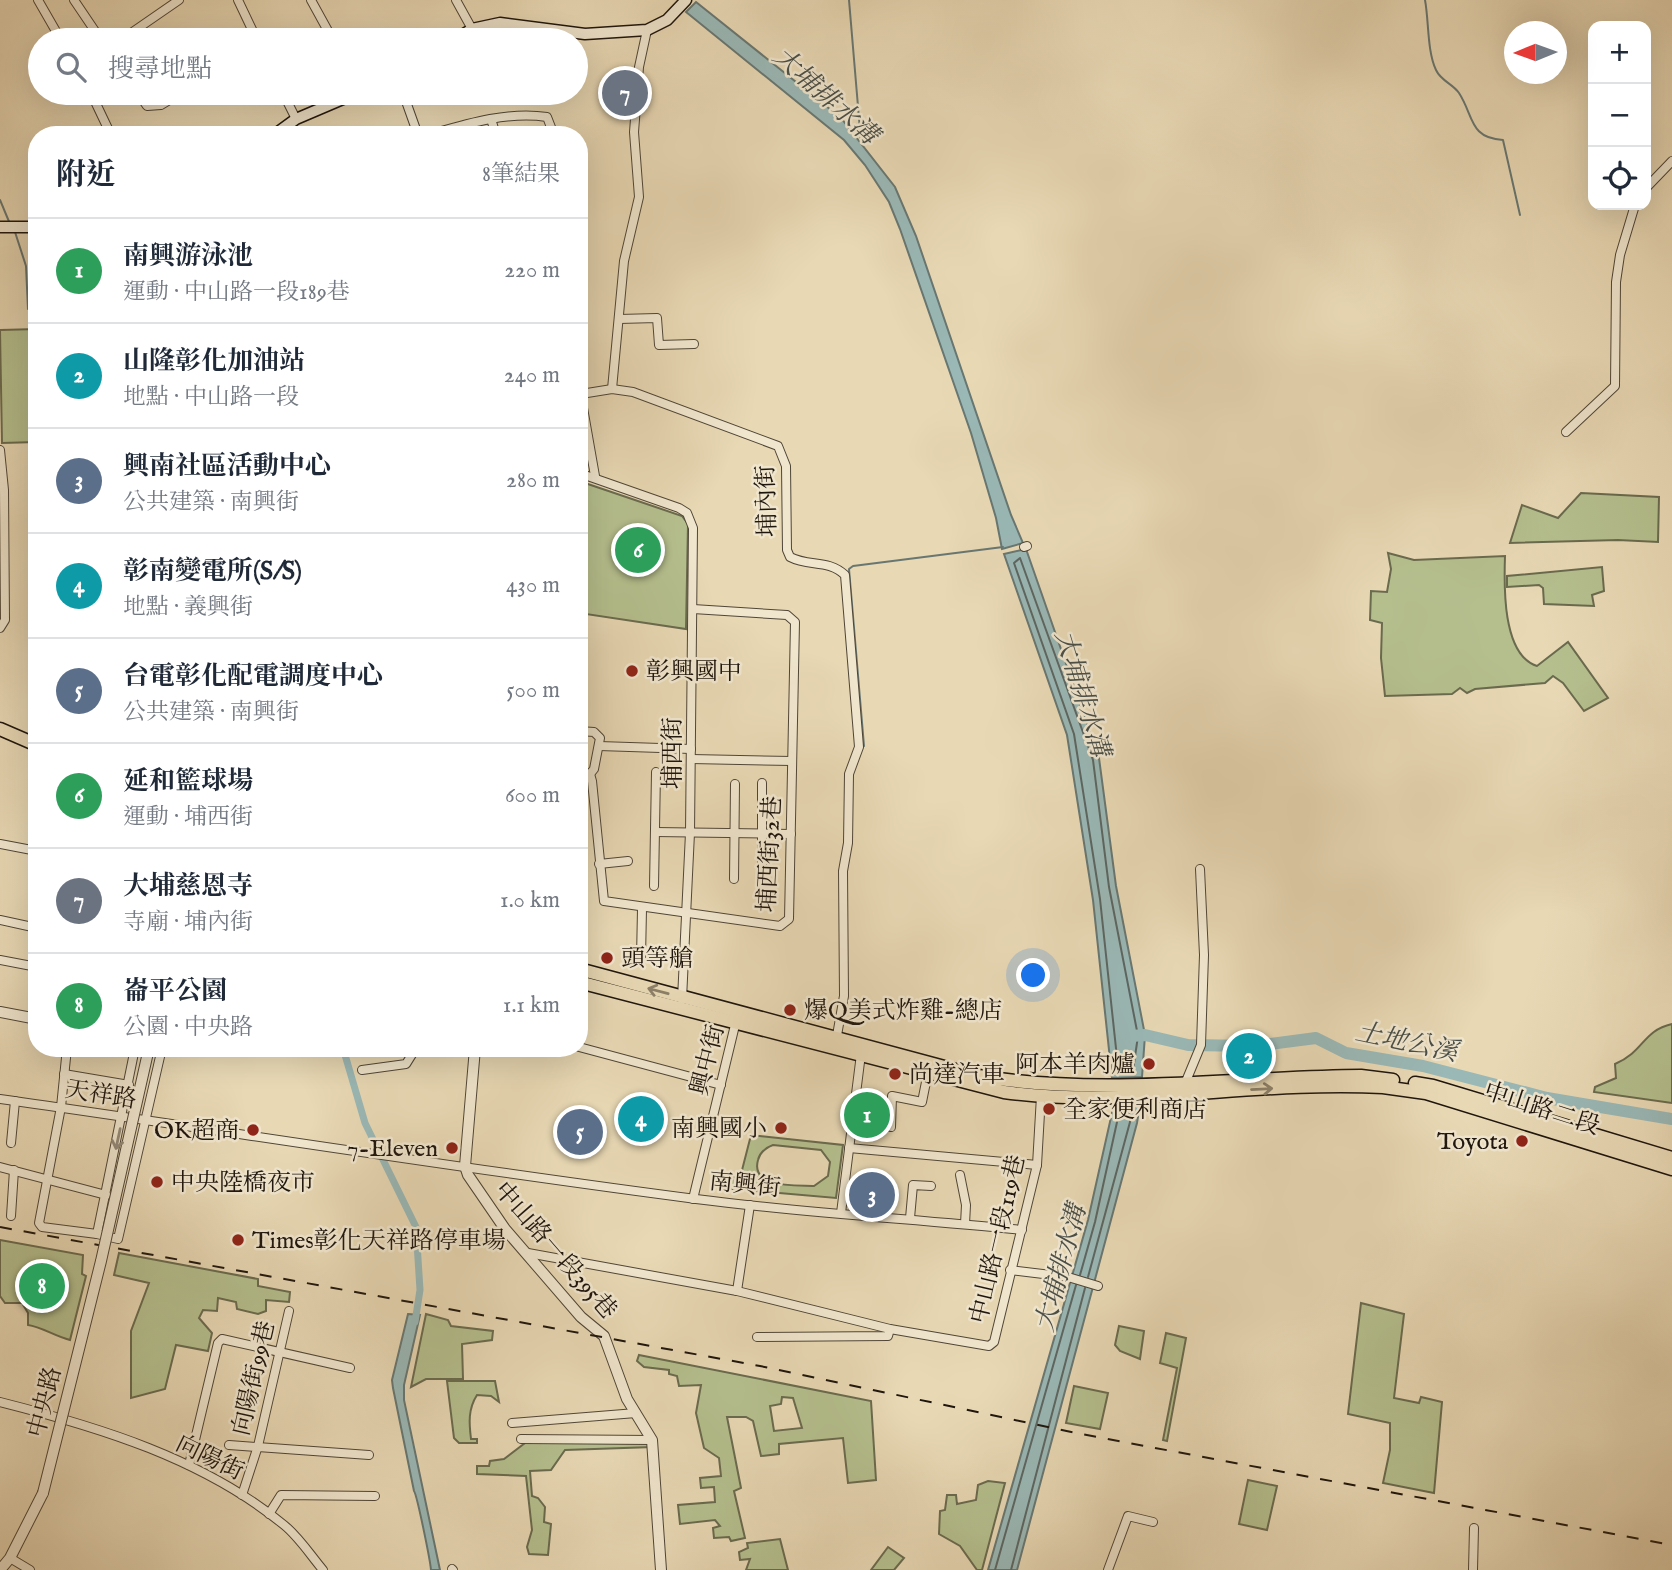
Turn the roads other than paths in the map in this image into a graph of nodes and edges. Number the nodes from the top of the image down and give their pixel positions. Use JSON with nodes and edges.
{"nodes":[{"id":1,"x":38,"y":0,"type":"edge"},
{"id":2,"x":74,"y":0,"type":"edge"},
{"id":3,"x":179,"y":0,"type":"edge"},
{"id":4,"x":238,"y":0,"type":"edge"},
{"id":5,"x":312,"y":0,"type":"edge"},
{"id":6,"x":456,"y":0,"type":"edge"},
{"id":7,"x":686,"y":0,"type":"edge"},
{"id":8,"x":676,"y":4,"type":"edge"},
{"id":9,"x":54,"y":28,"type":"edge"},
{"id":10,"x":93,"y":28,"type":"edge"},
{"id":11,"x":138,"y":28,"type":"edge"},
{"id":12,"x":251,"y":28,"type":"edge"},
{"id":13,"x":327,"y":28,"type":"edge"},
{"id":14,"x":471,"y":28,"type":"edge"},
{"id":15,"x":476,"y":28,"type":"edge"},
{"id":16,"x":533,"y":28,"type":"edge"},
{"id":17,"x":648,"y":30,"type":"junction"},
{"id":18,"x":588,"y":33,"type":"edge"},
{"id":19,"x":97,"y":105,"type":"edge"},
{"id":20,"x":289,"y":105,"type":"edge"},
{"id":21,"x":329,"y":105,"type":"edge"},
{"id":22,"x":407,"y":105,"type":"edge"},
{"id":23,"x":296,"y":119,"type":"junction"},
{"id":24,"x":491,"y":119,"type":"junction"},
{"id":25,"x":107,"y":126,"type":"edge"},
{"id":26,"x":286,"y":126,"type":"edge"},
{"id":27,"x":415,"y":126,"type":"edge"},
{"id":28,"x":463,"y":126,"type":"edge"},
{"id":29,"x":493,"y":126,"type":"edge"},
{"id":30,"x":550,"y":126,"type":"edge"},
{"id":31,"x":1672,"y":161,"type":"edge"},
{"id":32,"x":1651,"y":183,"type":"edge"},
{"id":33,"x":1634,"y":210,"type":"edge"},
{"id":34,"x":28,"y":227,"type":"edge"},
{"id":35,"x":0,"y":228,"type":"edge"},
{"id":36,"x":619,"y":319,"type":"junction"},
{"id":37,"x":694,"y":344,"type":"dead end"},
{"id":38,"x":588,"y":389,"type":"edge"},
{"id":39,"x":612,"y":389,"type":"junction"},
{"id":40,"x":1566,"y":432,"type":"dead end"},
{"id":41,"x":588,"y":435,"type":"edge"},
{"id":42,"x":0,"y":450,"type":"edge"},
{"id":43,"x":588,"y":475,"type":"edge"},
{"id":44,"x":595,"y":476,"type":"junction"},
{"id":45,"x":2,"y":523,"type":"edge"},
{"id":46,"x":693,"y":609,"type":"junction"},
{"id":47,"x":2,"y":627,"type":"edge"},
{"id":48,"x":0,"y":729,"type":"edge"},
{"id":49,"x":588,"y":733,"type":"edge"},
{"id":50,"x":28,"y":741,"type":"edge"},
{"id":51,"x":599,"y":746,"type":"junction"},
{"id":52,"x":691,"y":749,"type":"junction"},
{"id":53,"x":691,"y":759,"type":"junction"},
{"id":54,"x":792,"y":761,"type":"junction"},
{"id":55,"x":656,"y":772,"type":"dead end"},
{"id":56,"x":590,"y":774,"type":"joint"},
{"id":57,"x":735,"y":783,"type":"dead end"},
{"id":58,"x":762,"y":783,"type":"dead end"},
{"id":59,"x":655,"y":832,"type":"junction"},
{"id":60,"x":690,"y":833,"type":"junction"},
{"id":61,"x":734,"y":833,"type":"junction"},
{"id":62,"x":761,"y":834,"type":"junction"},
{"id":63,"x":791,"y":834,"type":"junction"},
{"id":64,"x":0,"y":844,"type":"edge"},
{"id":65,"x":28,"y":849,"type":"edge"},
{"id":66,"x":628,"y":861,"type":"dead end"},
{"id":67,"x":599,"y":864,"type":"junction"},
{"id":68,"x":1200,"y":869,"type":"dead end"},
{"id":69,"x":762,"y":874,"type":"dead end"},
{"id":70,"x":734,"y":879,"type":"dead end"},
{"id":71,"x":654,"y":886,"type":"dead end"},
{"id":72,"x":642,"y":909,"type":"junction"},
{"id":73,"x":688,"y":915,"type":"junction"},
{"id":74,"x":0,"y":920,"type":"edge"},
{"id":75,"x":28,"y":926,"type":"edge"},
{"id":76,"x":640,"y":958,"type":"dead end"},
{"id":77,"x":0,"y":960,"type":"edge"},
{"id":78,"x":28,"y":965,"type":"edge"},
{"id":79,"x":588,"y":972,"type":"edge"},
{"id":80,"x":588,"y":984,"type":"edge"},
{"id":81,"x":681,"y":1003,"type":"junction"},
{"id":82,"x":0,"y":1012,"type":"edge"},
{"id":83,"x":28,"y":1017,"type":"edge"},
{"id":84,"x":738,"y":1018,"type":"junction"},
{"id":85,"x":836,"y":1043,"type":"junction"},
{"id":86,"x":588,"y":1049,"type":"edge"},
{"id":87,"x":861,"y":1054,"type":"junction"},
{"id":88,"x":66,"y":1057,"type":"edge"},
{"id":89,"x":134,"y":1057,"type":"edge"},
{"id":90,"x":147,"y":1057,"type":"edge"},
{"id":91,"x":160,"y":1057,"type":"edge"},
{"id":92,"x":410,"y":1057,"type":"edge"},
{"id":93,"x":474,"y":1057,"type":"edge"},
{"id":94,"x":362,"y":1070,"type":"dead end"},
{"id":95,"x":928,"y":1072,"type":"junction"},
{"id":96,"x":64,"y":1074,"type":"junction"},
{"id":97,"x":1359,"y":1081,"type":"junction"},
{"id":98,"x":129,"y":1085,"type":"junction"},
{"id":99,"x":721,"y":1085,"type":"junction"},
{"id":100,"x":1184,"y":1087,"type":"junction"},
{"id":101,"x":1106,"y":1090,"type":"junction"},
{"id":102,"x":1041,"y":1097,"type":"junction"},
{"id":103,"x":0,"y":1099,"type":"edge"},
{"id":104,"x":15,"y":1101,"type":"junction"},
{"id":105,"x":61,"y":1107,"type":"junction"},
{"id":106,"x":123,"y":1116,"type":"junction"},
{"id":107,"x":146,"y":1120,"type":"junction"},
{"id":108,"x":891,"y":1128,"type":"dead end"},
{"id":109,"x":11,"y":1143,"type":"dead end"},
{"id":110,"x":849,"y":1148,"type":"junction"},
{"id":111,"x":1672,"y":1158,"type":"edge"},
{"id":112,"x":1037,"y":1165,"type":"junction"},
{"id":113,"x":466,"y":1166,"type":"junction"},
{"id":114,"x":0,"y":1167,"type":"edge"},
{"id":115,"x":1672,"y":1169,"type":"edge"},
{"id":116,"x":14,"y":1170,"type":"junction"},
{"id":117,"x":960,"y":1175,"type":"dead end"},
{"id":118,"x":48,"y":1180,"type":"junction"},
{"id":119,"x":931,"y":1186,"type":"dead end"},
{"id":120,"x":106,"y":1195,"type":"junction"},
{"id":121,"x":693,"y":1199,"type":"junction"},
{"id":122,"x":750,"y":1205,"type":"junction"},
{"id":123,"x":841,"y":1213,"type":"junction"},
{"id":124,"x":11,"y":1216,"type":"dead end"},
{"id":125,"x":910,"y":1218,"type":"junction"},
{"id":126,"x":965,"y":1224,"type":"junction"},
{"id":127,"x":1022,"y":1230,"type":"junction"},
{"id":128,"x":97,"y":1234,"type":"junction"},
{"id":129,"x":528,"y":1252,"type":"junction"},
{"id":130,"x":1010,"y":1270,"type":"junction"},
{"id":131,"x":1097,"y":1285,"type":"dead end"},
{"id":132,"x":737,"y":1291,"type":"junction"},
{"id":133,"x":289,"y":1311,"type":"dead end"},
{"id":134,"x":890,"y":1329,"type":"junction"},
{"id":135,"x":757,"y":1337,"type":"dead end"},
{"id":136,"x":279,"y":1352,"type":"junction"},
{"id":137,"x":350,"y":1367,"type":"dead end"},
{"id":138,"x":0,"y":1402,"type":"edge"},
{"id":139,"x":636,"y":1413,"type":"junction"},
{"id":140,"x":512,"y":1423,"type":"dead end"},
{"id":141,"x":521,"y":1439,"type":"dead end"},
{"id":142,"x":652,"y":1440,"type":"junction"},
{"id":143,"x":229,"y":1445,"type":"dead end"},
{"id":144,"x":258,"y":1446,"type":"junction"},
{"id":145,"x":369,"y":1455,"type":"dead end"},
{"id":146,"x":188,"y":1465,"type":"junction"},
{"id":147,"x":242,"y":1495,"type":"junction"},
{"id":148,"x":374,"y":1496,"type":"dead end"},
{"id":149,"x":269,"y":1514,"type":"junction"},
{"id":150,"x":1153,"y":1522,"type":"dead end"},
{"id":151,"x":1474,"y":1528,"type":"dead end"},
{"id":152,"x":10,"y":1558,"type":"junction"},
{"id":153,"x":0,"y":1570,"type":"edge"},
{"id":154,"x":30,"y":1570,"type":"edge"},
{"id":155,"x":323,"y":1570,"type":"edge"},
{"id":156,"x":661,"y":1570,"type":"edge"},
{"id":157,"x":1108,"y":1570,"type":"edge"},
{"id":158,"x":1473,"y":1570,"type":"edge"}],
"edges":[{"from":1,"to":9,"type":"street"},
{"from":2,"to":10,"type":"street"},
{"from":3,"to":11,"type":"street"},
{"from":4,"to":12,"type":"street"},
{"from":5,"to":13,"type":"street"},
{"from":6,"to":14,"type":"street"},
{"from":7,"to":8,"type":"main road"},
{"from":8,"to":17,"type":"main road"},
{"from":15,"to":16,"type":"main road"},
{"from":17,"to":18,"type":"main road"},
{"from":17,"to":36,"type":"street"},
{"from":19,"to":25,"type":"street"},
{"from":20,"to":23,"type":"street"},
{"from":21,"to":23,"type":"main road"},
{"from":22,"to":27,"type":"street"},
{"from":23,"to":26,"type":"main road"},
{"from":24,"to":28,"type":"street"},
{"from":24,"to":29,"type":"street"},
{"from":24,"to":30,"type":"street"},
{"from":31,"to":32,"type":"street"},
{"from":33,"to":40,"type":"street"},
{"from":34,"to":35,"type":"main road"},
{"from":36,"to":37,"type":"street"},
{"from":36,"to":39,"type":"street"},
{"from":38,"to":39,"type":"street"},
{"from":39,"to":85,"type":"street","name":"埔內街"},
{"from":41,"to":44,"type":"street"},
{"from":42,"to":45,"type":"street"},
{"from":43,"to":44,"type":"street","name":"埔西街"},
{"from":44,"to":46,"type":"street","name":"埔西街"},
{"from":45,"to":47,"type":"street"},
{"from":46,"to":52,"type":"street","name":"埔西街"},
{"from":46,"to":54,"type":"street","name":"埔西街32巷"},
{"from":48,"to":50,"type":"main road"},
{"from":49,"to":51,"type":"street"},
{"from":51,"to":52,"type":"street"},
{"from":51,"to":56,"type":"street"},
{"from":52,"to":53,"type":"street","name":"埔西街"},
{"from":53,"to":54,"type":"street"},
{"from":53,"to":60,"type":"street","name":"埔西街"},
{"from":54,"to":63,"type":"street","name":"埔西街32巷"},
{"from":55,"to":59,"type":"street"},
{"from":56,"to":67,"type":"street"},
{"from":57,"to":61,"type":"street"},
{"from":58,"to":62,"type":"street"},
{"from":59,"to":60,"type":"street"},
{"from":59,"to":71,"type":"street"},
{"from":60,"to":61,"type":"street"},
{"from":60,"to":73,"type":"street","name":"埔西街"},
{"from":61,"to":62,"type":"street"},
{"from":61,"to":70,"type":"street"},
{"from":62,"to":63,"type":"street"},
{"from":62,"to":69,"type":"street"},
{"from":63,"to":73,"type":"street","name":"埔西街32巷"},
{"from":64,"to":65,"type":"street"},
{"from":66,"to":67,"type":"street"},
{"from":67,"to":72,"type":"street"},
{"from":68,"to":100,"type":"street"},
{"from":72,"to":73,"type":"street"},
{"from":72,"to":76,"type":"street"},
{"from":73,"to":81,"type":"street","name":"埔西街"},
{"from":74,"to":75,"type":"street"},
{"from":77,"to":78,"type":"street"},
{"from":81,"to":79,"type":"main road","one_way":true},
{"from":80,"to":81,"type":"main road"},
{"from":81,"to":84,"type":"main road"},
{"from":82,"to":83,"type":"street"},
{"from":84,"to":85,"type":"main road"},
{"from":84,"to":99,"type":"street","name":"興中街"},
{"from":85,"to":87,"type":"main road"},
{"from":85,"to":101,"type":"main road"},
{"from":86,"to":99,"type":"street"},
{"from":87,"to":95,"type":"main road"},
{"from":87,"to":110,"type":"street"},
{"from":88,"to":96,"type":"street"},
{"from":89,"to":98,"type":"street"},
{"from":90,"to":152,"type":"street","name":"中央路","bridge":true},
{"from":91,"to":107,"type":"street"},
{"from":92,"to":94,"type":"street"},
{"from":93,"to":113,"type":"street"},
{"from":95,"to":102,"type":"main road"},
{"from":95,"to":108,"type":"street"},
{"from":96,"to":98,"type":"street"},
{"from":96,"to":105,"type":"street"},
{"from":97,"to":100,"type":"main road"},
{"from":97,"to":111,"type":"main road","name":"中山路二段"},
{"from":97,"to":115,"type":"main road","name":"中山路二段"},
{"from":98,"to":106,"type":"street"},
{"from":99,"to":121,"type":"street","name":"興中街"},
{"from":100,"to":101,"type":"main road"},
{"from":101,"to":102,"type":"main road"},
{"from":102,"to":112,"type":"street","name":"中山路一段119巷"},
{"from":103,"to":104,"type":"street","name":"天祥路"},
{"from":104,"to":105,"type":"street","name":"天祥路"},
{"from":104,"to":109,"type":"street"},
{"from":105,"to":106,"type":"street","name":"天祥路"},
{"from":105,"to":118,"type":"street"},
{"from":106,"to":107,"type":"street","name":"天祥路"},
{"from":106,"to":120,"type":"street","one_way":true},
{"from":107,"to":113,"type":"street","name":"天祥路"},
{"from":107,"to":128,"type":"street"},
{"from":110,"to":112,"type":"street"},
{"from":110,"to":123,"type":"street"},
{"from":112,"to":127,"type":"street","name":"中山路一段119巷"},
{"from":113,"to":121,"type":"street","name":"南興街"},
{"from":113,"to":129,"type":"street","name":"中山路一段395巷"},
{"from":114,"to":116,"type":"street"},
{"from":116,"to":118,"type":"street"},
{"from":116,"to":124,"type":"street"},
{"from":117,"to":126,"type":"street"},
{"from":118,"to":120,"type":"street"},
{"from":118,"to":128,"type":"street"},
{"from":119,"to":125,"type":"street"},
{"from":120,"to":128,"type":"street"},
{"from":121,"to":122,"type":"street","name":"南興街"},
{"from":122,"to":123,"type":"street","name":"南興街"},
{"from":122,"to":132,"type":"street"},
{"from":123,"to":125,"type":"street","name":"南興街"},
{"from":125,"to":126,"type":"street","name":"南興街"},
{"from":126,"to":127,"type":"street","name":"南興街"},
{"from":127,"to":130,"type":"street","name":"中山路一段119巷"},
{"from":129,"to":132,"type":"street"},
{"from":129,"to":139,"type":"street","name":"中山路一段395巷"},
{"from":130,"to":131,"type":"street"},
{"from":130,"to":134,"type":"street","name":"中山路一段119巷"},
{"from":132,"to":134,"type":"street"},
{"from":133,"to":136,"type":"street","name":"向陽街99巷"},
{"from":134,"to":135,"type":"street"},
{"from":136,"to":137,"type":"street"},
{"from":136,"to":144,"type":"street","name":"向陽街99巷"},
{"from":136,"to":146,"type":"street"},
{"from":138,"to":146,"type":"street","name":"向陽街"},
{"from":139,"to":140,"type":"street"},
{"from":139,"to":142,"type":"street","name":"中山路一段395巷"},
{"from":141,"to":142,"type":"street"},
{"from":142,"to":156,"type":"street"},
{"from":143,"to":144,"type":"street"},
{"from":144,"to":145,"type":"street"},
{"from":144,"to":147,"type":"street","name":"向陽街99巷"},
{"from":146,"to":147,"type":"street","name":"向陽街"},
{"from":147,"to":149,"type":"street","name":"向陽街"},
{"from":148,"to":149,"type":"street"},
{"from":149,"to":155,"type":"street","name":"向陽街"},
{"from":150,"to":157,"type":"street"},
{"from":151,"to":158,"type":"street"},
{"from":152,"to":153,"type":"street","name":"中央路"},
{"from":152,"to":154,"type":"street"}]}
